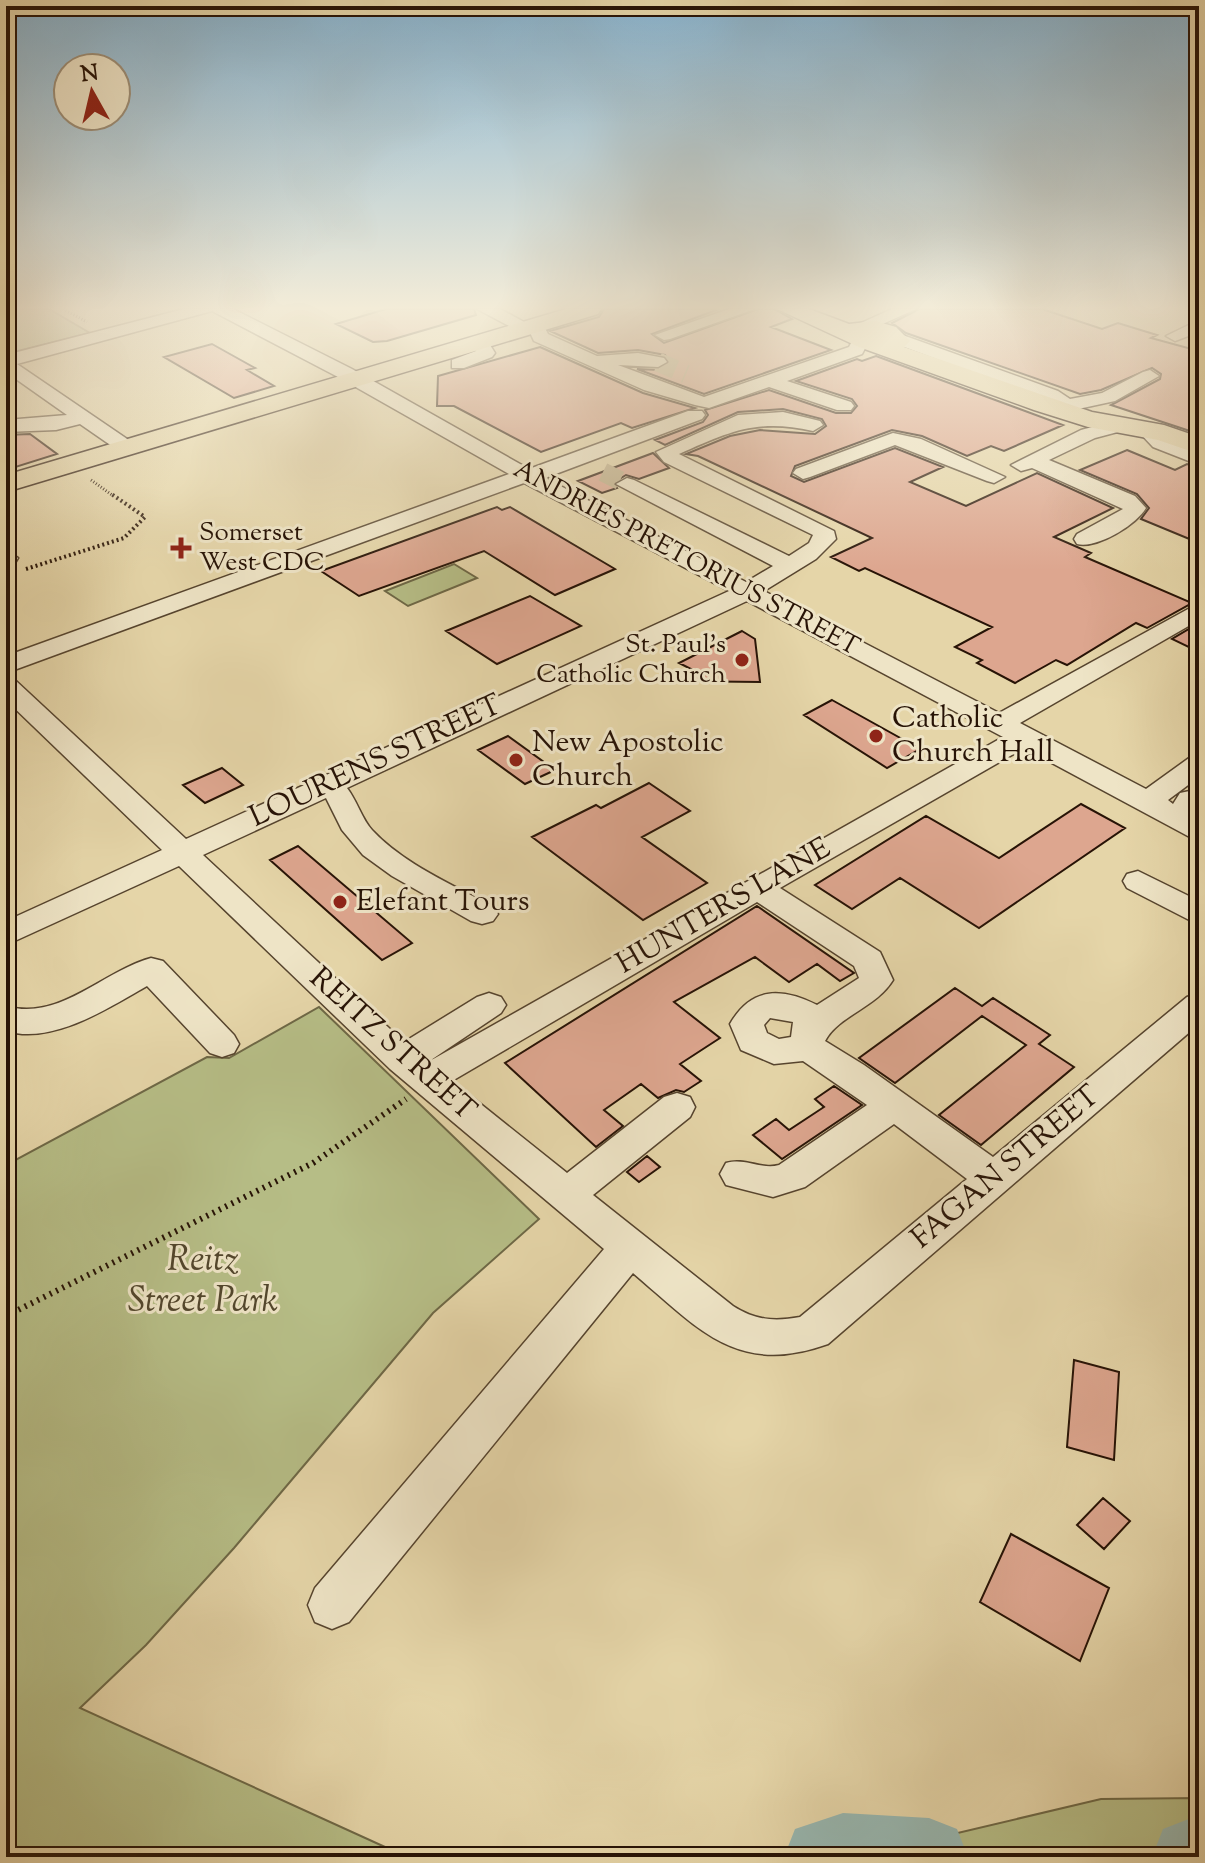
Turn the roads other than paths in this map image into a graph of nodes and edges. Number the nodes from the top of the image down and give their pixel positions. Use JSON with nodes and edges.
{"nodes":[{"id":1,"x":61,"y":396,"type":"edge"},
{"id":2,"x":294,"y":396,"type":"edge"},
{"id":3,"x":372,"y":396,"type":"edge"},
{"id":4,"x":674,"y":396,"type":"tunnel mouth"},
{"id":5,"x":729,"y":396,"type":"edge"},
{"id":6,"x":814,"y":396,"type":"edge"},
{"id":7,"x":1017,"y":396,"type":"edge"},
{"id":8,"x":1052,"y":396,"type":"edge"},
{"id":9,"x":1110,"y":396,"type":"edge"},
{"id":10,"x":844,"y":406,"type":"dead end"},
{"id":11,"x":697,"y":408,"type":"junction"},
{"id":12,"x":86,"y":412,"type":"junction"},
{"id":13,"x":1078,"y":418,"type":"junction"},
{"id":14,"x":738,"y":421,"type":"junction"},
{"id":15,"x":813,"y":425,"type":"dead end"},
{"id":16,"x":6,"y":426,"type":"edge"},
{"id":17,"x":1134,"y":427,"type":"junction"},
{"id":18,"x":1199,"y":446,"type":"edge"},
{"id":19,"x":126,"y":447,"type":"junction"},
{"id":20,"x":1199,"y":459,"type":"edge"},
{"id":21,"x":1032,"y":460,"type":"junction"},
{"id":22,"x":803,"y":473,"type":"dead end"},
{"id":23,"x":524,"y":474,"type":"junction"},
{"id":24,"x":994,"y":477,"type":"junction"},
{"id":25,"x":6,"y":484,"type":"edge"},
{"id":26,"x":627,"y":484,"type":"tunnel mouth"},
{"id":27,"x":967,"y":489,"type":"dead end"},
{"id":28,"x":1085,"y":539,"type":"dead end"},
{"id":29,"x":789,"y":565,"type":"junction"},
{"id":30,"x":747,"y":592,"type":"junction"},
{"id":31,"x":1199,"y":610,"type":"edge"},
{"id":32,"x":6,"y":665,"type":"edge"},
{"id":33,"x":6,"y":686,"type":"edge"},
{"id":34,"x":1012,"y":732,"type":"junction"},
{"id":35,"x":1199,"y":764,"type":"edge"},
{"id":36,"x":329,"y":784,"type":"junction"},
{"id":37,"x":1180,"y":812,"type":"edge"},
{"id":38,"x":183,"y":852,"type":"junction"},
{"id":39,"x":1138,"y":881,"type":"dead end"},
{"id":40,"x":758,"y":888,"type":"junction"},
{"id":41,"x":482,"y":914,"type":"dead end"},
{"id":42,"x":1199,"y":915,"type":"edge"},
{"id":43,"x":6,"y":934,"type":"edge"},
{"id":44,"x":489,"y":1005,"type":"dead end"},
{"id":45,"x":1199,"y":1005,"type":"edge"},
{"id":46,"x":6,"y":1018,"type":"edge"},
{"id":47,"x":222,"y":1044,"type":"dead end"},
{"id":48,"x":420,"y":1074,"type":"junction"},
{"id":49,"x":894,"y":1105,"type":"junction"},
{"id":50,"x":677,"y":1107,"type":"dead end"},
{"id":51,"x":739,"y":1174,"type":"dead end"},
{"id":52,"x":994,"y":1178,"type":"junction"},
{"id":53,"x":566,"y":1195,"type":"junction"},
{"id":54,"x":630,"y":1247,"type":"junction"},
{"id":55,"x":813,"y":1331,"type":"joint"},
{"id":56,"x":332,"y":1605,"type":"dead end"}],
"edges":[{"from":1,"to":12,"type":"street"},
{"from":2,"to":19,"type":"main road"},
{"from":3,"to":23,"type":"street","name":"ANDRIES PRETORIUS STREET"},
{"from":4,"to":11,"type":"street"},
{"from":5,"to":11,"type":"street"},
{"from":6,"to":10,"type":"street"},
{"from":7,"to":13,"type":"main road"},
{"from":8,"to":13,"type":"street"},
{"from":9,"to":13,"type":"street"},
{"from":11,"to":14,"type":"street"},
{"from":11,"to":23,"type":"street"},
{"from":11,"to":23,"type":"street"},
{"from":12,"to":16,"type":"street"},
{"from":12,"to":19,"type":"street"},
{"from":13,"to":17,"type":"main road"},
{"from":13,"to":21,"type":"street"},
{"from":14,"to":15,"type":"street"},
{"from":14,"to":29,"type":"street","name":"LOURENS STREET"},
{"from":17,"to":18,"type":"main road"},
{"from":17,"to":20,"type":"street"},
{"from":19,"to":25,"type":"main road"},
{"from":21,"to":24,"type":"street"},
{"from":21,"to":28,"type":"street"},
{"from":22,"to":24,"type":"street"},
{"from":23,"to":30,"type":"street","name":"ANDRIES PRETORIUS STREET"},
{"from":23,"to":32,"type":"street"},
{"from":24,"to":27,"type":"street"},
{"from":26,"to":29,"type":"street"},
{"from":29,"to":30,"type":"street","name":"LOURENS STREET"},
{"from":30,"to":34,"type":"street","name":"ANDRIES PRETORIUS STREET"},
{"from":30,"to":36,"type":"street","name":"LOURENS STREET"},
{"from":31,"to":34,"type":"street","name":"HUNTERS LANE"},
{"from":33,"to":38,"type":"street","name":"REITZ STREET"},
{"from":34,"to":37,"type":"street","name":"ANDRIES PRETORIUS STREET"},
{"from":34,"to":40,"type":"street","name":"HUNTERS LANE"},
{"from":35,"to":37,"type":"street"},
{"from":36,"to":38,"type":"street","name":"LOURENS STREET"},
{"from":36,"to":41,"type":"street"},
{"from":38,"to":43,"type":"street","name":"LOURENS STREET"},
{"from":38,"to":48,"type":"street","name":"REITZ STREET"},
{"from":39,"to":42,"type":"street"},
{"from":40,"to":48,"type":"street","name":"HUNTERS LANE"},
{"from":40,"to":49,"type":"street"},
{"from":44,"to":48,"type":"street"},
{"from":45,"to":52,"type":"street","name":"FAGAN STREET"},
{"from":46,"to":47,"type":"street"},
{"from":48,"to":53,"type":"street","name":"REITZ STREET"},
{"from":49,"to":51,"type":"street"},
{"from":49,"to":52,"type":"street"},
{"from":50,"to":53,"type":"street"},
{"from":52,"to":55,"type":"street","name":"FAGAN STREET"},
{"from":53,"to":54,"type":"street","name":"REITZ STREET"},
{"from":54,"to":55,"type":"street","name":"REITZ STREET"},
{"from":54,"to":56,"type":"street"}]}
